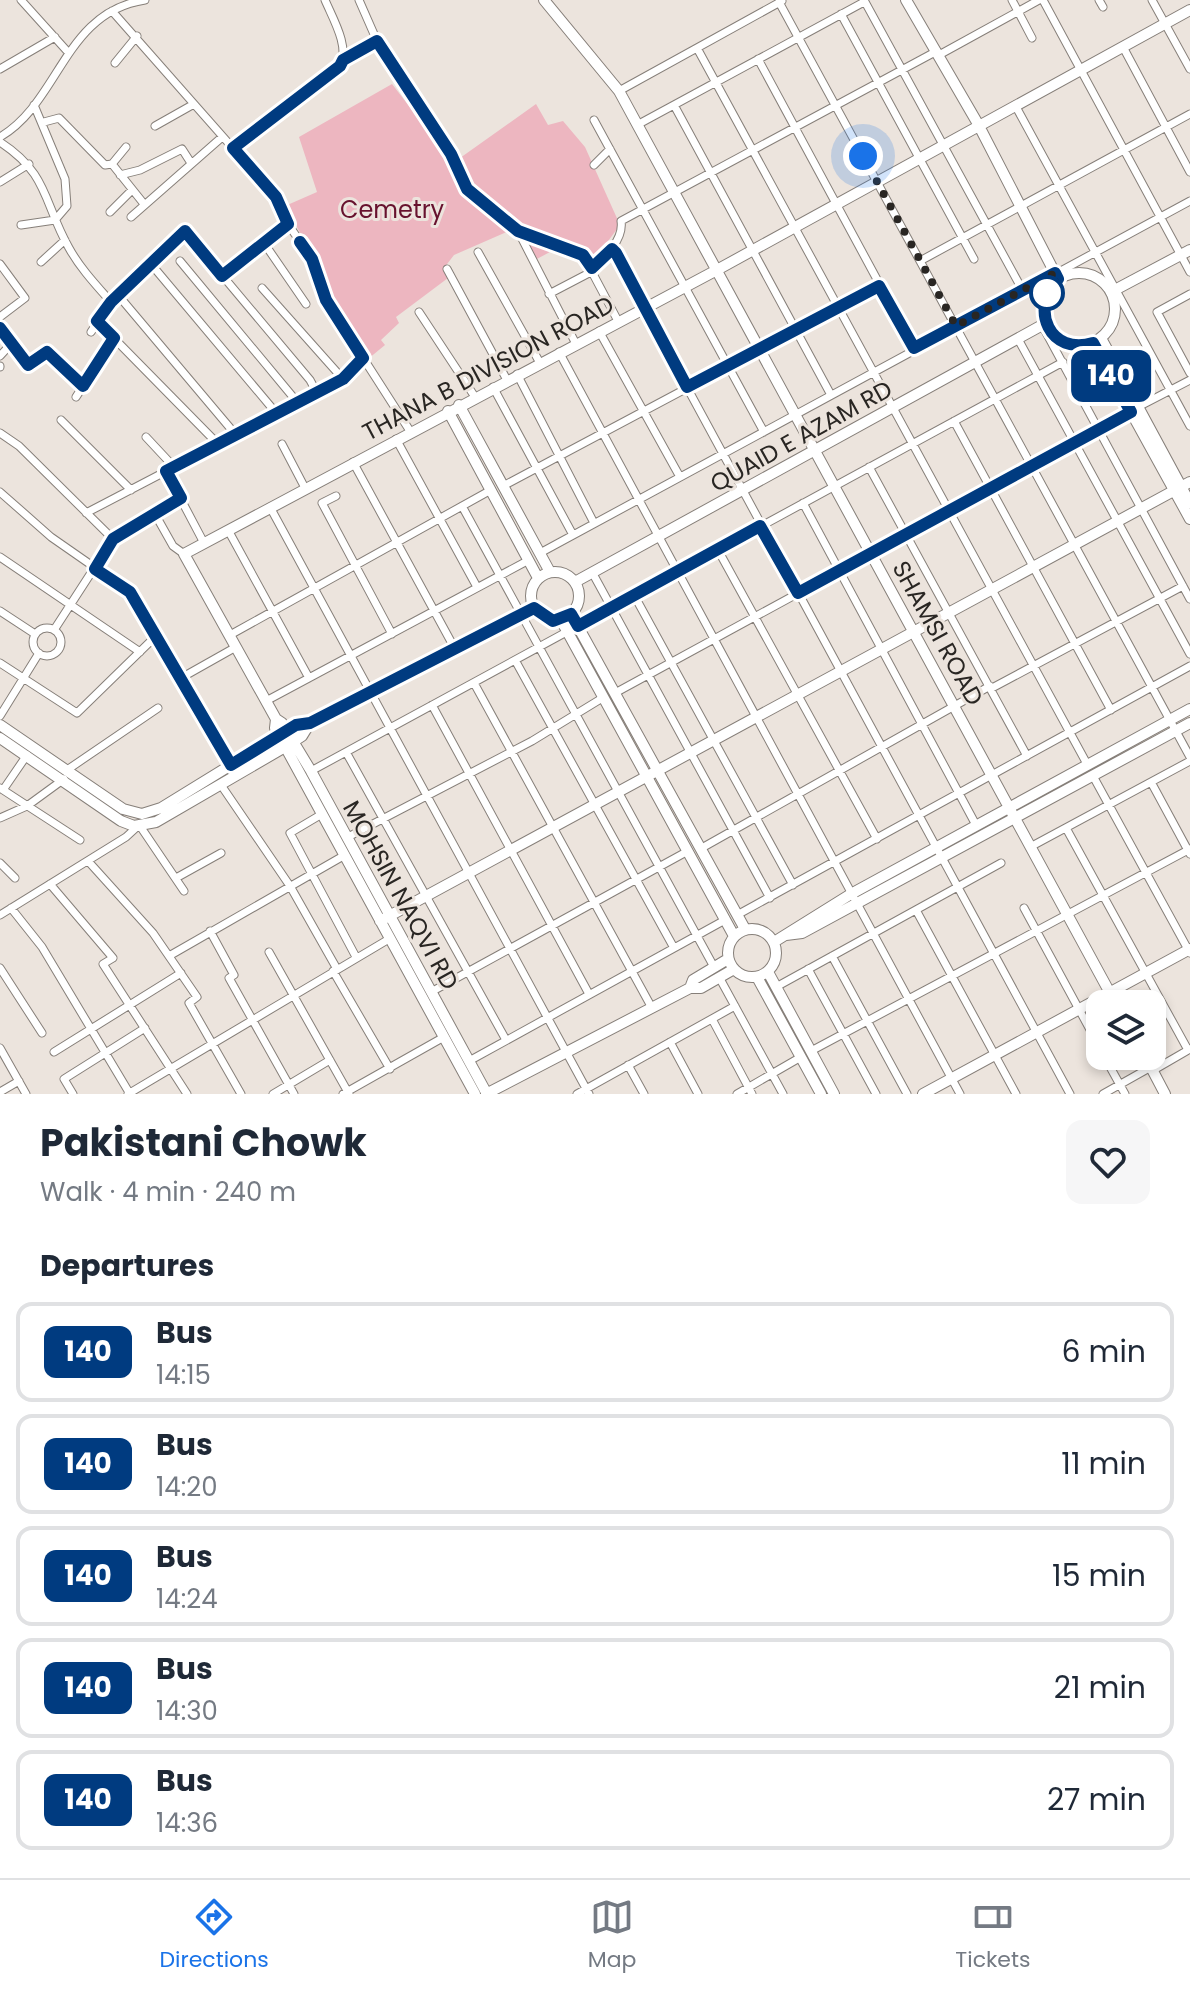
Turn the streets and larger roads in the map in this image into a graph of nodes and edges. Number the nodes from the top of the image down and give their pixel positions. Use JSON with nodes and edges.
{"nodes":[{"id":1,"x":21,"y":0,"type":"edge"},
{"id":2,"x":145,"y":0,"type":"edge"},
{"id":3,"x":325,"y":0,"type":"edge"},
{"id":4,"x":359,"y":0,"type":"edge"},
{"id":5,"x":544,"y":0,"type":"edge"},
{"id":6,"x":906,"y":0,"type":"edge"},
{"id":7,"x":1012,"y":0,"type":"edge"},
{"id":8,"x":1041,"y":0,"type":"edge"},
{"id":9,"x":1152,"y":0,"type":"edge"},
{"id":10,"x":781,"y":1,"type":"edge"},
{"id":11,"x":864,"y":1,"type":"edge"},
{"id":12,"x":1190,"y":10,"type":"edge"},
{"id":13,"x":112,"y":11,"type":"junction"},
{"id":14,"x":1018,"y":11,"type":"junction"},
{"id":15,"x":841,"y":14,"type":"junction"},
{"id":16,"x":1165,"y":24,"type":"junction"},
{"id":17,"x":137,"y":36,"type":"junction"},
{"id":18,"x":55,"y":37,"type":"junction"},
{"id":19,"x":799,"y":37,"type":"junction"},
{"id":20,"x":1032,"y":38,"type":"dead end"},
{"id":21,"x":377,"y":41,"type":"junction"},
{"id":22,"x":1123,"y":47,"type":"junction"},
{"id":23,"x":697,"y":48,"type":"junction"},
{"id":24,"x":67,"y":51,"type":"junction"},
{"id":25,"x":938,"y":53,"type":"junction"},
{"id":26,"x":758,"y":59,"type":"junction"},
{"id":27,"x":343,"y":60,"type":"junction"},
{"id":28,"x":115,"y":63,"type":"dead end"},
{"id":29,"x":0,"y":69,"type":"edge"},
{"id":30,"x":902,"y":69,"type":"junction"},
{"id":31,"x":1190,"y":69,"type":"edge"},
{"id":32,"x":1081,"y":70,"type":"junction"},
{"id":33,"x":716,"y":82,"type":"junction"},
{"id":34,"x":878,"y":82,"type":"junction"},
{"id":35,"x":619,"y":91,"type":"junction"},
{"id":36,"x":194,"y":104,"type":"junction"},
{"id":37,"x":34,"y":105,"type":"junction"},
{"id":38,"x":674,"y":105,"type":"junction"},
{"id":39,"x":836,"y":105,"type":"junction"},
{"id":40,"x":1014,"y":105,"type":"junction"},
{"id":41,"x":1190,"y":114,"type":"edge"},
{"id":42,"x":594,"y":120,"type":"dead end"},
{"id":43,"x":44,"y":122,"type":"junction"},
{"id":44,"x":978,"y":124,"type":"junction"},
{"id":45,"x":637,"y":125,"type":"junction"},
{"id":46,"x":155,"y":126,"type":"dead end"},
{"id":47,"x":795,"y":127,"type":"junction"},
{"id":48,"x":1166,"y":127,"type":"junction"},
{"id":49,"x":221,"y":138,"type":"junction"},
{"id":50,"x":0,"y":139,"type":"edge"},
{"id":51,"x":943,"y":144,"type":"junction"},
{"id":52,"x":126,"y":147,"type":"dead end"},
{"id":53,"x":233,"y":148,"type":"junction"},
{"id":54,"x":610,"y":149,"type":"junction"},
{"id":55,"x":753,"y":150,"type":"junction"},
{"id":56,"x":1124,"y":150,"type":"junction"},
{"id":57,"x":919,"y":157,"type":"junction"},
{"id":58,"x":191,"y":163,"type":"junction"},
{"id":59,"x":29,"y":164,"type":"junction"},
{"id":60,"x":112,"y":164,"type":"junction"},
{"id":61,"x":594,"y":165,"type":"dead end"},
{"id":62,"x":1190,"y":172,"type":"edge"},
{"id":63,"x":711,"y":173,"type":"junction"},
{"id":64,"x":120,"y":175,"type":"junction"},
{"id":65,"x":877,"y":181,"type":"junction"},
{"id":66,"x":0,"y":182,"type":"edge"},
{"id":67,"x":1059,"y":186,"type":"junction"},
{"id":68,"x":132,"y":190,"type":"junction"},
{"id":69,"x":674,"y":193,"type":"junction"},
{"id":70,"x":1190,"y":201,"type":"edge"},
{"id":71,"x":837,"y":203,"type":"junction"},
{"id":72,"x":144,"y":204,"type":"junction"},
{"id":73,"x":1021,"y":206,"type":"junction"},
{"id":74,"x":643,"y":209,"type":"junction"},
{"id":75,"x":110,"y":212,"type":"dead end"},
{"id":76,"x":131,"y":217,"type":"dead end"},
{"id":77,"x":1160,"y":217,"type":"junction"},
{"id":78,"x":55,"y":220,"type":"junction"},
{"id":79,"x":288,"y":224,"type":"junction"},
{"id":80,"x":21,"y":225,"type":"dead end"},
{"id":81,"x":987,"y":225,"type":"junction"},
{"id":82,"x":794,"y":226,"type":"junction"},
{"id":83,"x":518,"y":231,"type":"junction"},
{"id":84,"x":963,"y":238,"type":"junction"},
{"id":85,"x":65,"y":240,"type":"junction"},
{"id":86,"x":264,"y":243,"type":"junction"},
{"id":87,"x":612,"y":249,"type":"junction"},
{"id":88,"x":752,"y":250,"type":"junction"},
{"id":89,"x":478,"y":252,"type":"dead end"},
{"id":90,"x":1095,"y":252,"type":"junction"},
{"id":91,"x":1185,"y":253,"type":"edge"},
{"id":92,"x":974,"y":259,"type":"dead end"},
{"id":93,"x":180,"y":261,"type":"dead end"},
{"id":94,"x":920,"y":261,"type":"junction"},
{"id":95,"x":41,"y":262,"type":"dead end"},
{"id":96,"x":0,"y":264,"type":"edge"},
{"id":97,"x":151,"y":264,"type":"junction"},
{"id":98,"x":447,"y":269,"type":"dead end"},
{"id":99,"x":592,"y":270,"type":"junction"},
{"id":100,"x":715,"y":271,"type":"junction"},
{"id":101,"x":1190,"y":272,"type":"edge"},
{"id":102,"x":222,"y":276,"type":"junction"},
{"id":103,"x":1057,"y":276,"type":"junction"},
{"id":104,"x":685,"y":286,"type":"junction"},
{"id":105,"x":879,"y":286,"type":"junction"},
{"id":106,"x":262,"y":288,"type":"dead end"},
{"id":107,"x":1023,"y":291,"type":"junction"},
{"id":108,"x":1114,"y":291,"type":"junction"},
{"id":109,"x":549,"y":294,"type":"junction"},
{"id":110,"x":1190,"y":294,"type":"edge"},
{"id":111,"x":118,"y":295,"type":"junction"},
{"id":112,"x":111,"y":302,"type":"junction"},
{"id":113,"x":306,"y":304,"type":"dead end"},
{"id":114,"x":838,"y":307,"type":"junction"},
{"id":115,"x":644,"y":308,"type":"junction"},
{"id":116,"x":419,"y":312,"type":"dead end"},
{"id":117,"x":0,"y":317,"type":"edge"},
{"id":118,"x":97,"y":321,"type":"junction"},
{"id":119,"x":618,"y":321,"type":"junction"},
{"id":120,"x":1044,"y":324,"type":"junction"},
{"id":121,"x":956,"y":326,"type":"junction"},
{"id":122,"x":0,"y":328,"type":"edge"},
{"id":123,"x":796,"y":330,"type":"junction"},
{"id":124,"x":599,"y":331,"type":"junction"},
{"id":125,"x":91,"y":332,"type":"dead end"},
{"id":126,"x":114,"y":338,"type":"junction"},
{"id":127,"x":1018,"y":339,"type":"junction"},
{"id":128,"x":1097,"y":340,"type":"junction"},
{"id":129,"x":12,"y":343,"type":"junction"},
{"id":130,"x":576,"y":344,"type":"junction"},
{"id":131,"x":914,"y":348,"type":"junction"},
{"id":132,"x":759,"y":349,"type":"junction"},
{"id":133,"x":559,"y":352,"type":"junction"},
{"id":134,"x":0,"y":356,"type":"edge"},
{"id":135,"x":363,"y":358,"type":"junction"},
{"id":136,"x":1063,"y":362,"type":"junction"},
{"id":137,"x":540,"y":363,"type":"junction"},
{"id":138,"x":975,"y":363,"type":"junction"},
{"id":139,"x":728,"y":365,"type":"junction"},
{"id":140,"x":873,"y":371,"type":"junction"},
{"id":141,"x":1190,"y":373,"type":"edge"},
{"id":142,"x":1038,"y":375,"type":"junction"},
{"id":143,"x":512,"y":377,"type":"junction"},
{"id":144,"x":343,"y":379,"type":"junction"},
{"id":145,"x":1190,"y":380,"type":"edge"},
{"id":146,"x":83,"y":386,"type":"junction"},
{"id":147,"x":493,"y":387,"type":"junction"},
{"id":148,"x":687,"y":387,"type":"junction"},
{"id":149,"x":1170,"y":390,"type":"junction"},
{"id":150,"x":317,"y":393,"type":"junction"},
{"id":151,"x":831,"y":395,"type":"junction"},
{"id":152,"x":76,"y":397,"type":"dead end"},
{"id":153,"x":475,"y":397,"type":"junction"},
{"id":154,"x":995,"y":399,"type":"junction"},
{"id":155,"x":298,"y":403,"type":"junction"},
{"id":156,"x":459,"y":405,"type":"junction"},
{"id":157,"x":893,"y":408,"type":"junction"},
{"id":158,"x":1135,"y":410,"type":"junction"},
{"id":159,"x":448,"y":411,"type":"junction"},
{"id":160,"x":643,"y":411,"type":"junction"},
{"id":161,"x":277,"y":414,"type":"junction"},
{"id":162,"x":796,"y":414,"type":"junction"},
{"id":163,"x":61,"y":420,"type":"dead end"},
{"id":164,"x":954,"y":421,"type":"junction"},
{"id":165,"x":1190,"y":426,"type":"edge"},
{"id":166,"x":1099,"y":429,"type":"junction"},
{"id":167,"x":410,"y":431,"type":"junction"},
{"id":168,"x":764,"y":432,"type":"junction"},
{"id":169,"x":0,"y":433,"type":"edge"},
{"id":170,"x":602,"y":433,"type":"junction"},
{"id":171,"x":236,"y":435,"type":"junction"},
{"id":172,"x":146,"y":437,"type":"dead end"},
{"id":173,"x":396,"y":439,"type":"junction"},
{"id":174,"x":1075,"y":443,"type":"junction"},
{"id":175,"x":218,"y":444,"type":"junction"},
{"id":176,"x":282,"y":444,"type":"dead end"},
{"id":177,"x":913,"y":444,"type":"junction"},
{"id":178,"x":816,"y":451,"type":"junction"},
{"id":179,"x":723,"y":454,"type":"junction"},
{"id":180,"x":559,"y":456,"type":"junction"},
{"id":181,"x":353,"y":462,"type":"junction"},
{"id":182,"x":1032,"y":466,"type":"junction"},
{"id":183,"x":869,"y":467,"type":"junction"},
{"id":184,"x":536,"y":468,"type":"junction"},
{"id":185,"x":170,"y":469,"type":"junction"},
{"id":186,"x":680,"y":477,"type":"junction"},
{"id":187,"x":503,"y":486,"type":"junction"},
{"id":188,"x":835,"y":486,"type":"junction"},
{"id":189,"x":1182,"y":487,"type":"edge"},
{"id":190,"x":305,"y":488,"type":"junction"},
{"id":191,"x":991,"y":488,"type":"junction"},
{"id":192,"x":131,"y":490,"type":"junction"},
{"id":193,"x":491,"y":490,"type":"junction"},
{"id":194,"x":742,"y":491,"type":"junction"},
{"id":195,"x":0,"y":492,"type":"edge"},
{"id":196,"x":336,"y":496,"type":"dead end"},
{"id":197,"x":181,"y":498,"type":"junction"},
{"id":198,"x":639,"y":500,"type":"junction"},
{"id":199,"x":803,"y":503,"type":"junction"},
{"id":200,"x":1190,"y":503,"type":"edge"},
{"id":201,"x":462,"y":506,"type":"junction"},
{"id":202,"x":270,"y":507,"type":"junction"},
{"id":203,"x":1142,"y":509,"type":"junction"},
{"id":204,"x":949,"y":511,"type":"junction"},
{"id":205,"x":86,"y":513,"type":"junction"},
{"id":206,"x":155,"y":514,"type":"junction"},
{"id":207,"x":440,"y":519,"type":"junction"},
{"id":208,"x":1190,"y":519,"type":"edge"},
{"id":209,"x":1118,"y":522,"type":"junction"},
{"id":210,"x":594,"y":523,"type":"junction"},
{"id":211,"x":760,"y":526,"type":"junction"},
{"id":212,"x":228,"y":530,"type":"junction"},
{"id":213,"x":907,"y":534,"type":"junction"},
{"id":214,"x":573,"y":535,"type":"junction"},
{"id":215,"x":659,"y":536,"type":"junction"},
{"id":216,"x":113,"y":539,"type":"junction"},
{"id":217,"x":204,"y":543,"type":"junction"},
{"id":218,"x":397,"y":543,"type":"junction"},
{"id":219,"x":1074,"y":545,"type":"junction"},
{"id":220,"x":718,"y":550,"type":"junction"},
{"id":221,"x":540,"y":553,"type":"junction"},
{"id":222,"x":872,"y":553,"type":"junction"},
{"id":223,"x":184,"y":554,"type":"junction"},
{"id":224,"x":0,"y":557,"type":"edge"},
{"id":225,"x":529,"y":560,"type":"junction"},
{"id":226,"x":355,"y":566,"type":"junction"},
{"id":227,"x":1033,"y":567,"type":"junction"},
{"id":228,"x":95,"y":569,"type":"junction"},
{"id":229,"x":839,"y":571,"type":"junction"},
{"id":230,"x":550,"y":572,"type":"junction"},
{"id":231,"x":592,"y":572,"type":"junction"},
{"id":232,"x":678,"y":572,"type":"junction"},
{"id":233,"x":500,"y":575,"type":"junction"},
{"id":234,"x":538,"y":578,"type":"junction"},
{"id":235,"x":575,"y":582,"type":"junction"},
{"id":236,"x":1183,"y":586,"type":"junction"},
{"id":237,"x":477,"y":587,"type":"junction"},
{"id":238,"x":314,"y":589,"type":"junction"},
{"id":239,"x":992,"y":589,"type":"junction"},
{"id":240,"x":798,"y":593,"type":"junction"},
{"id":241,"x":634,"y":595,"type":"junction"},
{"id":242,"x":1159,"y":598,"type":"junction"},
{"id":243,"x":1190,"y":599,"type":"edge"},
{"id":244,"x":71,"y":606,"type":"junction"},
{"id":245,"x":534,"y":608,"type":"junction"},
{"id":246,"x":611,"y":608,"type":"junction"},
{"id":247,"x":0,"y":611,"type":"edge"},
{"id":248,"x":434,"y":611,"type":"junction"},
{"id":249,"x":949,"y":611,"type":"junction"},
{"id":250,"x":272,"y":612,"type":"junction"},
{"id":251,"x":521,"y":615,"type":"junction"},
{"id":252,"x":566,"y":617,"type":"junction"},
{"id":253,"x":755,"y":617,"type":"junction"},
{"id":254,"x":1116,"y":622,"type":"junction"},
{"id":255,"x":573,"y":629,"type":"junction"},
{"id":256,"x":54,"y":630,"type":"junction"},
{"id":257,"x":913,"y":631,"type":"junction"},
{"id":258,"x":35,"y":634,"type":"junction"},
{"id":259,"x":392,"y":634,"type":"junction"},
{"id":260,"x":157,"y":635,"type":"junction"},
{"id":261,"x":230,"y":635,"type":"junction"},
{"id":262,"x":714,"y":639,"type":"junction"},
{"id":263,"x":1075,"y":644,"type":"junction"},
{"id":264,"x":236,"y":647,"type":"junction"},
{"id":265,"x":539,"y":647,"type":"junction"},
{"id":266,"x":881,"y":648,"type":"junction"},
{"id":267,"x":455,"y":649,"type":"junction"},
{"id":268,"x":140,"y":652,"type":"junction"},
{"id":269,"x":39,"y":653,"type":"junction"},
{"id":270,"x":1190,"y":654,"type":"edge"},
{"id":271,"x":350,"y":656,"type":"junction"},
{"id":272,"x":515,"y":660,"type":"junction"},
{"id":273,"x":671,"y":662,"type":"junction"},
{"id":274,"x":0,"y":663,"type":"edge"},
{"id":275,"x":1034,"y":666,"type":"junction"},
{"id":276,"x":1190,"y":666,"type":"edge"},
{"id":277,"x":839,"y":671,"type":"junction"},
{"id":278,"x":648,"y":675,"type":"junction"},
{"id":279,"x":23,"y":678,"type":"junction"},
{"id":280,"x":181,"y":678,"type":"junction"},
{"id":281,"x":309,"y":678,"type":"junction"},
{"id":282,"x":474,"y":683,"type":"junction"},
{"id":283,"x":991,"y":687,"type":"junction"},
{"id":284,"x":1152,"y":687,"type":"junction"},
{"id":285,"x":370,"y":693,"type":"junction"},
{"id":286,"x":797,"y":693,"type":"junction"},
{"id":287,"x":609,"y":695,"type":"junction"},
{"id":288,"x":266,"y":701,"type":"junction"},
{"id":289,"x":432,"y":705,"type":"junction"},
{"id":290,"x":955,"y":705,"type":"junction"},
{"id":291,"x":158,"y":708,"type":"dead end"},
{"id":292,"x":1190,"y":709,"type":"edge"},
{"id":293,"x":1111,"y":710,"type":"junction"},
{"id":294,"x":575,"y":713,"type":"junction"},
{"id":295,"x":0,"y":716,"type":"edge"},
{"id":296,"x":756,"y":716,"type":"junction"},
{"id":297,"x":1170,"y":720,"type":"junction"},
{"id":298,"x":310,"y":723,"type":"junction"},
{"id":299,"x":1190,"y":723,"type":"edge"},
{"id":300,"x":921,"y":724,"type":"junction"},
{"id":301,"x":0,"y":725,"type":"edge"},
{"id":302,"x":551,"y":727,"type":"junction"},
{"id":303,"x":390,"y":728,"type":"junction"},
{"id":304,"x":1176,"y":731,"type":"junction"},
{"id":305,"x":1070,"y":733,"type":"junction"},
{"id":306,"x":283,"y":734,"type":"junction"},
{"id":307,"x":0,"y":738,"type":"edge"},
{"id":308,"x":713,"y":739,"type":"junction"},
{"id":309,"x":290,"y":744,"type":"junction"},
{"id":310,"x":880,"y":746,"type":"junction"},
{"id":311,"x":30,"y":751,"type":"junction"},
{"id":312,"x":511,"y":751,"type":"junction"},
{"id":313,"x":690,"y":751,"type":"junction"},
{"id":314,"x":346,"y":752,"type":"junction"},
{"id":315,"x":1027,"y":756,"type":"junction"},
{"id":316,"x":1190,"y":759,"type":"edge"},
{"id":317,"x":1087,"y":764,"type":"junction"},
{"id":318,"x":231,"y":765,"type":"junction"},
{"id":319,"x":70,"y":771,"type":"junction"},
{"id":320,"x":311,"y":771,"type":"junction"},
{"id":321,"x":840,"y":771,"type":"junction"},
{"id":322,"x":652,"y":772,"type":"junction"},
{"id":323,"x":469,"y":773,"type":"junction"},
{"id":324,"x":993,"y":775,"type":"junction"},
{"id":325,"x":1093,"y":776,"type":"junction"},
{"id":326,"x":61,"y":781,"type":"junction"},
{"id":327,"x":1151,"y":782,"type":"junction"},
{"id":328,"x":221,"y":785,"type":"junction"},
{"id":329,"x":1,"y":789,"type":"edge"},
{"id":330,"x":618,"y":791,"type":"junction"},
{"id":331,"x":798,"y":794,"type":"junction"},
{"id":332,"x":959,"y":794,"type":"junction"},
{"id":333,"x":427,"y":796,"type":"junction"},
{"id":334,"x":594,"y":804,"type":"junction"},
{"id":335,"x":1011,"y":805,"type":"junction"},
{"id":336,"x":1109,"y":805,"type":"junction"},
{"id":337,"x":27,"y":806,"type":"junction"},
{"id":338,"x":322,"y":814,"type":"junction"},
{"id":339,"x":919,"y":816,"type":"junction"},
{"id":340,"x":757,"y":817,"type":"junction"},
{"id":341,"x":1017,"y":817,"type":"junction"},
{"id":342,"x":0,"y":818,"type":"edge"},
{"id":343,"x":383,"y":819,"type":"junction"},
{"id":344,"x":976,"y":825,"type":"junction"},
{"id":345,"x":139,"y":826,"type":"junction"},
{"id":346,"x":552,"y":827,"type":"junction"},
{"id":347,"x":1066,"y":828,"type":"junction"},
{"id":348,"x":733,"y":830,"type":"junction"},
{"id":349,"x":348,"y":837,"type":"junction"},
{"id":350,"x":877,"y":839,"type":"junction"},
{"id":351,"x":80,"y":840,"type":"dead end"},
{"id":352,"x":1032,"y":846,"type":"junction"},
{"id":353,"x":511,"y":849,"type":"junction"},
{"id":354,"x":700,"y":849,"type":"junction"},
{"id":355,"x":688,"y":851,"type":"junction"},
{"id":356,"x":1189,"y":851,"type":"edge"},
{"id":357,"x":939,"y":852,"type":"junction"},
{"id":358,"x":221,"y":853,"type":"dead end"},
{"id":359,"x":345,"y":855,"type":"junction"},
{"id":360,"x":88,"y":861,"type":"junction"},
{"id":361,"x":835,"y":862,"type":"junction"},
{"id":362,"x":0,"y":863,"type":"edge"},
{"id":363,"x":1001,"y":863,"type":"dead end"},
{"id":364,"x":659,"y":867,"type":"junction"},
{"id":365,"x":1146,"y":872,"type":"junction"},
{"id":366,"x":312,"y":873,"type":"junction"},
{"id":367,"x":468,"y":873,"type":"junction"},
{"id":368,"x":15,"y":878,"type":"dead end"},
{"id":369,"x":176,"y":878,"type":"junction"},
{"id":370,"x":636,"y":880,"type":"junction"},
{"id":371,"x":50,"y":884,"type":"junction"},
{"id":372,"x":793,"y":885,"type":"junction"},
{"id":373,"x":290,"y":886,"type":"junction"},
{"id":374,"x":958,"y":887,"type":"junction"},
{"id":375,"x":184,"y":891,"type":"dead end"},
{"id":376,"x":1103,"y":895,"type":"junction"},
{"id":377,"x":426,"y":896,"type":"junction"},
{"id":378,"x":770,"y":898,"type":"junction"},
{"id":379,"x":854,"y":899,"type":"junction"},
{"id":380,"x":594,"y":903,"type":"junction"},
{"id":381,"x":11,"y":908,"type":"junction"},
{"id":382,"x":1024,"y":908,"type":"dead end"},
{"id":383,"x":916,"y":910,"type":"junction"},
{"id":384,"x":1068,"y":914,"type":"junction"},
{"id":385,"x":0,"y":915,"type":"edge"},
{"id":386,"x":737,"y":915,"type":"junction"},
{"id":387,"x":385,"y":918,"type":"junction"},
{"id":388,"x":725,"y":920,"type":"junction"},
{"id":389,"x":552,"y":926,"type":"junction"},
{"id":390,"x":745,"y":929,"type":"junction"},
{"id":391,"x":210,"y":931,"type":"junction"},
{"id":392,"x":1036,"y":931,"type":"junction"},
{"id":393,"x":873,"y":934,"type":"junction"},
{"id":394,"x":697,"y":935,"type":"junction"},
{"id":395,"x":734,"y":936,"type":"junction"},
{"id":396,"x":389,"y":939,"type":"junction"},
{"id":397,"x":774,"y":942,"type":"junction"},
{"id":398,"x":674,"y":948,"type":"junction"},
{"id":399,"x":510,"y":949,"type":"junction"},
{"id":400,"x":1189,"y":951,"type":"edge"},
{"id":401,"x":269,"y":952,"type":"dead end"},
{"id":402,"x":994,"y":954,"type":"junction"},
{"id":403,"x":169,"y":956,"type":"junction"},
{"id":404,"x":832,"y":956,"type":"junction"},
{"id":405,"x":356,"y":957,"type":"junction"},
{"id":406,"x":731,"y":964,"type":"junction"},
{"id":407,"x":0,"y":968,"type":"edge"},
{"id":408,"x":808,"y":969,"type":"junction"},
{"id":409,"x":335,"y":970,"type":"junction"},
{"id":410,"x":631,"y":971,"type":"junction"},
{"id":411,"x":468,"y":972,"type":"junction"},
{"id":412,"x":717,"y":972,"type":"junction"},
{"id":413,"x":768,"y":972,"type":"junction"},
{"id":414,"x":181,"y":973,"type":"junction"},
{"id":415,"x":1146,"y":973,"type":"junction"},
{"id":416,"x":952,"y":976,"type":"junction"},
{"id":417,"x":757,"y":977,"type":"junction"},
{"id":418,"x":776,"y":987,"type":"junction"},
{"id":419,"x":1109,"y":990,"type":"edge"},
{"id":420,"x":1114,"y":990,"type":"edge"},
{"id":421,"x":431,"y":992,"type":"junction"},
{"id":422,"x":589,"y":994,"type":"junction"},
{"id":423,"x":294,"y":995,"type":"junction"},
{"id":424,"x":909,"y":999,"type":"junction"},
{"id":425,"x":129,"y":1004,"type":"junction"},
{"id":426,"x":1086,"y":1005,"type":"edge"},
{"id":427,"x":735,"y":1006,"type":"junction"},
{"id":428,"x":652,"y":1008,"type":"junction"},
{"id":429,"x":1079,"y":1009,"type":"junction"},
{"id":430,"x":547,"y":1018,"type":"junction"},
{"id":431,"x":712,"y":1019,"type":"junction"},
{"id":432,"x":252,"y":1020,"type":"junction"},
{"id":433,"x":868,"y":1021,"type":"junction"},
{"id":434,"x":1086,"y":1022,"type":"edge"},
{"id":435,"x":92,"y":1027,"type":"junction"},
{"id":436,"x":145,"y":1028,"type":"junction"},
{"id":437,"x":1036,"y":1032,"type":"junction"},
{"id":438,"x":42,"y":1033,"type":"dead end"},
{"id":439,"x":843,"y":1034,"type":"junction"},
{"id":440,"x":444,"y":1037,"type":"junction"},
{"id":441,"x":506,"y":1040,"type":"junction"},
{"id":442,"x":670,"y":1042,"type":"junction"},
{"id":443,"x":212,"y":1044,"type":"junction"},
{"id":444,"x":0,"y":1048,"type":"edge"},
{"id":445,"x":1189,"y":1050,"type":"edge"},
{"id":446,"x":811,"y":1051,"type":"junction"},
{"id":447,"x":54,"y":1052,"type":"dead end"},
{"id":448,"x":106,"y":1052,"type":"junction"},
{"id":449,"x":566,"y":1052,"type":"junction"},
{"id":450,"x":995,"y":1055,"type":"junction"},
{"id":451,"x":801,"y":1057,"type":"junction"},
{"id":452,"x":330,"y":1060,"type":"junction"},
{"id":453,"x":469,"y":1061,"type":"junction"},
{"id":454,"x":1166,"y":1062,"type":"edge"},
{"id":455,"x":628,"y":1065,"type":"junction"},
{"id":456,"x":171,"y":1068,"type":"junction"},
{"id":457,"x":390,"y":1069,"type":"junction"},
{"id":458,"x":1112,"y":1070,"type":"edge"},
{"id":459,"x":1150,"y":1070,"type":"edge"},
{"id":460,"x":1153,"y":1070,"type":"edge"},
{"id":461,"x":772,"y":1074,"type":"junction"},
{"id":462,"x":952,"y":1078,"type":"junction"},
{"id":463,"x":19,"y":1081,"type":"junction"},
{"id":464,"x":1120,"y":1084,"type":"junction"},
{"id":465,"x":289,"y":1085,"type":"junction"},
{"id":466,"x":750,"y":1091,"type":"edge"},
{"id":467,"x":0,"y":1092,"type":"edge"},
{"id":468,"x":588,"y":1092,"type":"edge"},
{"id":469,"x":346,"y":1093,"type":"edge"},
{"id":470,"x":472,"y":1093,"type":"edge"},
{"id":471,"x":26,"y":1094,"type":"edge"},
{"id":472,"x":73,"y":1094,"type":"edge"},
{"id":473,"x":129,"y":1094,"type":"edge"},
{"id":474,"x":187,"y":1094,"type":"edge"},
{"id":475,"x":241,"y":1094,"type":"edge"},
{"id":476,"x":273,"y":1094,"type":"edge"},
{"id":477,"x":294,"y":1094,"type":"edge"},
{"id":478,"x":487,"y":1094,"type":"edge"},
{"id":479,"x":577,"y":1094,"type":"edge"},
{"id":480,"x":644,"y":1094,"type":"edge"},
{"id":481,"x":698,"y":1094,"type":"edge"},
{"id":482,"x":737,"y":1094,"type":"edge"},
{"id":483,"x":783,"y":1094,"type":"edge"},
{"id":484,"x":821,"y":1094,"type":"edge"},
{"id":485,"x":834,"y":1094,"type":"edge"},
{"id":486,"x":876,"y":1094,"type":"edge"},
{"id":487,"x":907,"y":1094,"type":"edge"},
{"id":488,"x":923,"y":1094,"type":"edge"},
{"id":489,"x":960,"y":1094,"type":"edge"},
{"id":490,"x":1016,"y":1094,"type":"edge"},
{"id":491,"x":1070,"y":1094,"type":"edge"},
{"id":492,"x":1103,"y":1094,"type":"edge"},
{"id":493,"x":1125,"y":1094,"type":"edge"},
{"id":494,"x":1165,"y":1094,"type":"edge"}],
"edges":[{"from":1,"to":18,"type":"street"},
{"from":2,"to":13,"type":"street"},
{"from":3,"to":27,"type":"street"},
{"from":4,"to":21,"type":"street"},
{"from":5,"to":35,"type":"street","name":"SHAMSI ROAD"},
{"from":6,"to":25,"type":"street"},
{"from":7,"to":14,"type":"street"},
{"from":8,"to":14,"type":"street"},
{"from":8,"to":32,"type":"street"},
{"from":9,"to":16,"type":"street"},
{"from":10,"to":19,"type":"street"},
{"from":10,"to":23,"type":"street"},
{"from":11,"to":15,"type":"street"},
{"from":11,"to":30,"type":"street"},
{"from":12,"to":16,"type":"street","name":"THANA B DIVISION ROAD"},
{"from":13,"to":17,"type":"street"},
{"from":13,"to":24,"type":"street"},
{"from":14,"to":20,"type":"street"},
{"from":14,"to":25,"type":"street"},
{"from":15,"to":19,"type":"street"},
{"from":15,"to":34,"type":"street"},
{"from":16,"to":22,"type":"street","name":"THANA B DIVISION ROAD"},
{"from":16,"to":31,"type":"street"},
{"from":17,"to":28,"type":"street"},
{"from":17,"to":36,"type":"street"},
{"from":18,"to":24,"type":"street"},
{"from":18,"to":29,"type":"street"},
{"from":19,"to":26,"type":"street"},
{"from":19,"to":39,"type":"street"},
{"from":21,"to":27,"type":"street"},
{"from":21,"to":83,"type":"street"},
{"from":22,"to":32,"type":"street","name":"THANA B DIVISION ROAD"},
{"from":22,"to":48,"type":"street"},
{"from":23,"to":33,"type":"street"},
{"from":23,"to":35,"type":"street"},
{"from":24,"to":37,"type":"street"},
{"from":25,"to":30,"type":"street"},
{"from":25,"to":44,"type":"street"},
{"from":26,"to":33,"type":"street"},
{"from":26,"to":47,"type":"street"},
{"from":27,"to":53,"type":"street"},
{"from":30,"to":34,"type":"street"},
{"from":30,"to":51,"type":"street"},
{"from":32,"to":40,"type":"street","name":"THANA B DIVISION ROAD"},
{"from":32,"to":56,"type":"street"},
{"from":33,"to":38,"type":"street"},
{"from":33,"to":55,"type":"street"},
{"from":34,"to":39,"type":"street"},
{"from":34,"to":57,"type":"street"},
{"from":35,"to":45,"type":"street","name":"SHAMSI ROAD"},
{"from":36,"to":46,"type":"street"},
{"from":36,"to":49,"type":"street"},
{"from":37,"to":43,"type":"street"},
{"from":37,"to":50,"type":"street"},
{"from":38,"to":45,"type":"street"},
{"from":38,"to":63,"type":"street"},
{"from":39,"to":47,"type":"street"},
{"from":39,"to":65,"type":"street"},
{"from":40,"to":44,"type":"street","name":"THANA B DIVISION ROAD"},
{"from":40,"to":67,"type":"street"},
{"from":41,"to":48,"type":"street"},
{"from":42,"to":54,"type":"street"},
{"from":43,"to":60,"type":"street"},
{"from":43,"to":78,"type":"street"},
{"from":44,"to":51,"type":"street","name":"THANA B DIVISION ROAD"},
{"from":44,"to":73,"type":"street"},
{"from":45,"to":69,"type":"street","name":"SHAMSI ROAD"},
{"from":47,"to":55,"type":"street"},
{"from":47,"to":71,"type":"street"},
{"from":48,"to":56,"type":"street"},
{"from":48,"to":62,"type":"street"},
{"from":49,"to":53,"type":"street"},
{"from":49,"to":58,"type":"street"},
{"from":50,"to":59,"type":"street"},
{"from":51,"to":57,"type":"street","name":"THANA B DIVISION ROAD"},
{"from":51,"to":81,"type":"street"},
{"from":52,"to":60,"type":"street"},
{"from":53,"to":79,"type":"street"},
{"from":54,"to":61,"type":"street"},
{"from":54,"to":74,"type":"street"},
{"from":55,"to":63,"type":"street"},
{"from":55,"to":82,"type":"street"},
{"from":56,"to":67,"type":"street"},
{"from":56,"to":77,"type":"street"},
{"from":57,"to":65,"type":"street","name":"THANA B DIVISION ROAD"},
{"from":57,"to":84,"type":"street"},
{"from":58,"to":64,"type":"street"},
{"from":58,"to":72,"type":"street"},
{"from":59,"to":66,"type":"street"},
{"from":59,"to":78,"type":"street"},
{"from":60,"to":64,"type":"street"},
{"from":63,"to":69,"type":"street"},
{"from":63,"to":88,"type":"street"},
{"from":64,"to":68,"type":"street"},
{"from":65,"to":71,"type":"street","name":"THANA B DIVISION ROAD"},
{"from":65,"to":94,"type":"street"},
{"from":67,"to":73,"type":"street"},
{"from":67,"to":90,"type":"street"},
{"from":68,"to":72,"type":"street"},
{"from":68,"to":75,"type":"street"},
{"from":69,"to":74,"type":"street"},
{"from":69,"to":100,"type":"street","name":"SHAMSI ROAD"},
{"from":70,"to":77,"type":"street"},
{"from":71,"to":82,"type":"street","name":"THANA B DIVISION ROAD"},
{"from":71,"to":105,"type":"street"},
{"from":72,"to":76,"type":"street"},
{"from":73,"to":81,"type":"street"},
{"from":73,"to":103,"type":"street"},
{"from":74,"to":87,"type":"street"},
{"from":74,"to":104,"type":"street"},
{"from":77,"to":90,"type":"street"},
{"from":77,"to":91,"type":"street"},
{"from":78,"to":80,"type":"street"},
{"from":78,"to":85,"type":"street"},
{"from":79,"to":86,"type":"street"},
{"from":79,"to":135,"type":"street"},
{"from":81,"to":84,"type":"street"},
{"from":81,"to":107,"type":"street"},
{"from":82,"to":88,"type":"street","name":"THANA B DIVISION ROAD"},
{"from":82,"to":114,"type":"street"},
{"from":83,"to":99,"type":"street"},
{"from":83,"to":109,"type":"street"},
{"from":84,"to":92,"type":"street"},
{"from":84,"to":94,"type":"street"},
{"from":85,"to":95,"type":"street"},
{"from":85,"to":112,"type":"street"},
{"from":86,"to":102,"type":"street"},
{"from":86,"to":113,"type":"street"},
{"from":87,"to":99,"type":"street"},
{"from":87,"to":115,"type":"street"},
{"from":88,"to":100,"type":"street","name":"THANA B DIVISION ROAD"},
{"from":88,"to":123,"type":"street"},
{"from":89,"to":137,"type":"street"},
{"from":90,"to":103,"type":"street"},
{"from":90,"to":108,"type":"street"},
{"from":91,"to":101,"type":"street"},
{"from":91,"to":108,"type":"street"},
{"from":93,"to":155,"type":"street"},
{"from":94,"to":121,"type":"street"},
{"from":96,"to":117,"type":"street"},
{"from":97,"to":102,"type":"street"},
{"from":97,"to":111,"type":"street"},
{"from":97,"to":161,"type":"street"},
{"from":98,"to":143,"type":"street"},
{"from":99,"to":109,"type":"street"},
{"from":99,"to":119,"type":"street"},
{"from":100,"to":104,"type":"street","name":"THANA B DIVISION ROAD"},
{"from":100,"to":132,"type":"street","name":"SHAMSI ROAD"},
{"from":102,"to":150,"type":"street"},
{"from":103,"to":107,"type":"street"},
{"from":103,"to":108,"type":"street"},
{"from":103,"to":120,"type":"street"},
{"from":104,"to":115,"type":"street","name":"THANA B DIVISION ROAD"},
{"from":104,"to":139,"type":"street"},
{"from":105,"to":114,"type":"street"},
{"from":105,"to":131,"type":"street"},
{"from":106,"to":144,"type":"street"},
{"from":107,"to":121,"type":"street"},
{"from":108,"to":128,"type":"street"},
{"from":108,"to":149,"type":"street"},
{"from":109,"to":130,"type":"street"},
{"from":110,"to":141,"type":"street"},
{"from":111,"to":112,"type":"street"},
{"from":111,"to":171,"type":"street"},
{"from":112,"to":118,"type":"street"},
{"from":114,"to":123,"type":"street"},
{"from":114,"to":140,"type":"street"},
{"from":115,"to":119,"type":"street","name":"THANA B DIVISION ROAD"},
{"from":115,"to":148,"type":"street"},
{"from":116,"to":153,"type":"street"},
{"from":118,"to":125,"type":"street"},
{"from":118,"to":126,"type":"street"},
{"from":119,"to":124,"type":"street","name":"THANA B DIVISION ROAD"},
{"from":120,"to":127,"type":"street","name":"QUAID E AZAM RD"},
{"from":120,"to":128,"type":"street"},
{"from":120,"to":136,"type":"street"},
{"from":121,"to":131,"type":"street"},
{"from":121,"to":138,"type":"street"},
{"from":122,"to":129,"type":"street"},
{"from":123,"to":132,"type":"street"},
{"from":123,"to":151,"type":"street"},
{"from":124,"to":130,"type":"street","name":"THANA B DIVISION ROAD"},
{"from":124,"to":160,"type":"street"},
{"from":126,"to":146,"type":"street"},
{"from":126,"to":175,"type":"street"},
{"from":127,"to":138,"type":"street","name":"QUAID E AZAM RD"},
{"from":127,"to":142,"type":"street"},
{"from":128,"to":158,"type":"street"},
{"from":129,"to":134,"type":"street"},
{"from":129,"to":146,"type":"street"},
{"from":130,"to":133,"type":"street","name":"THANA B DIVISION ROAD"},
{"from":131,"to":140,"type":"street"},
{"from":132,"to":139,"type":"street"},
{"from":132,"to":162,"type":"street","name":"SHAMSI ROAD"},
{"from":133,"to":137,"type":"street","name":"THANA B DIVISION ROAD"},
{"from":133,"to":170,"type":"street"},
{"from":135,"to":144,"type":"street"},
{"from":135,"to":167,"type":"street"},
{"from":136,"to":142,"type":"street"},
{"from":136,"to":166,"type":"street"},
{"from":137,"to":143,"type":"street","name":"THANA B DIVISION ROAD"},
{"from":138,"to":154,"type":"street"},
{"from":138,"to":157,"type":"street","name":"QUAID E AZAM RD"},
{"from":139,"to":148,"type":"street"},
{"from":139,"to":168,"type":"street"},
{"from":140,"to":151,"type":"street"},
{"from":140,"to":157,"type":"street"},
{"from":142,"to":154,"type":"street"},
{"from":142,"to":174,"type":"street"},
{"from":143,"to":147,"type":"street","name":"THANA B DIVISION ROAD"},
{"from":143,"to":180,"type":"street"},
{"from":144,"to":150,"type":"street"},
{"from":145,"to":149,"type":"street"},
{"from":146,"to":152,"type":"street"},
{"from":147,"to":153,"type":"street","name":"THANA B DIVISION ROAD"},
{"from":147,"to":184,"type":"street"},
{"from":148,"to":160,"type":"street"},
{"from":148,"to":179,"type":"street"},
{"from":149,"to":158,"type":"street"},
{"from":149,"to":165,"type":"street"},
{"from":150,"to":155,"type":"street"},
{"from":151,"to":162,"type":"street"},
{"from":153,"to":156,"type":"street","name":"THANA B DIVISION ROAD"},
{"from":154,"to":164,"type":"street"},
{"from":154,"to":182,"type":"street"},
{"from":155,"to":161,"type":"street"},
{"from":156,"to":159,"type":"street","name":"THANA B DIVISION ROAD"},
{"from":156,"to":187,"type":"street"},
{"from":157,"to":177,"type":"street"},
{"from":157,"to":178,"type":"street","name":"QUAID E AZAM RD"},
{"from":158,"to":166,"type":"street"},
{"from":158,"to":189,"type":"street"},
{"from":159,"to":167,"type":"street","name":"THANA B DIVISION ROAD"},
{"from":159,"to":193,"type":"street"},
{"from":160,"to":170,"type":"street"},
{"from":160,"to":186,"type":"street"},
{"from":161,"to":171,"type":"street"},
{"from":162,"to":168,"type":"street"},
{"from":162,"to":178,"type":"street","name":"SHAMSI ROAD"},
{"from":163,"to":192,"type":"street"},
{"from":164,"to":177,"type":"street"},
{"from":164,"to":191,"type":"street"},
{"from":166,"to":174,"type":"street"},
{"from":166,"to":203,"type":"street"},
{"from":167,"to":173,"type":"street","name":"THANA B DIVISION ROAD"},
{"from":168,"to":179,"type":"street"},
{"from":169,"to":205,"type":"street"},
{"from":170,"to":180,"type":"street"},
{"from":170,"to":198,"type":"street"},
{"from":171,"to":175,"type":"street"},
{"from":172,"to":185,"type":"street"},
{"from":173,"to":181,"type":"street","name":"THANA B DIVISION ROAD"},
{"from":173,"to":207,"type":"street"},
{"from":174,"to":182,"type":"street"},
{"from":174,"to":209,"type":"street"},
{"from":175,"to":185,"type":"street"},
{"from":176,"to":190,"type":"street"},
{"from":177,"to":183,"type":"street"},
{"from":177,"to":204,"type":"street"},
{"from":178,"to":188,"type":"street","name":"SHAMSI ROAD"},
{"from":178,"to":194,"type":"street","name":"QUAID E AZAM RD"},
{"from":179,"to":186,"type":"street"},
{"from":179,"to":194,"type":"street"},
{"from":180,"to":184,"type":"street"},
{"from":180,"to":210,"type":"street"},
{"from":181,"to":190,"type":"street","name":"THANA B DIVISION ROAD"},
{"from":181,"to":218,"type":"street"},
{"from":182,"to":191,"type":"street"},
{"from":182,"to":219,"type":"street"},
{"from":183,"to":188,"type":"street"},
{"from":183,"to":213,"type":"street"},
{"from":184,"to":187,"type":"street"},
{"from":184,"to":214,"type":"street"},
{"from":185,"to":192,"type":"street"},
{"from":185,"to":197,"type":"street"},
{"from":186,"to":198,"type":"street"},
{"from":187,"to":221,"type":"street"},
{"from":188,"to":199,"type":"street"},
{"from":188,"to":222,"type":"street","name":"SHAMSI ROAD"},
{"from":189,"to":200,"type":"street"},
{"from":189,"to":203,"type":"street"},
{"from":189,"to":208,"type":"street"},
{"from":190,"to":202,"type":"street","name":"THANA B DIVISION ROAD"},
{"from":191,"to":204,"type":"street"},
{"from":191,"to":227,"type":"street"},
{"from":192,"to":205,"type":"street"},
{"from":193,"to":201,"type":"street"},
{"from":193,"to":225,"type":"street"},
{"from":194,"to":211,"type":"street"},
{"from":194,"to":215,"type":"street","name":"QUAID E AZAM RD"},
{"from":195,"to":228,"type":"street"},
{"from":196,"to":226,"type":"street"},
{"from":197,"to":206,"type":"street"},
{"from":197,"to":217,"type":"street"},
{"from":198,"to":210,"type":"street"},
{"from":198,"to":215,"type":"street"},
{"from":199,"to":211,"type":"street"},
{"from":199,"to":229,"type":"street"},
{"from":201,"to":207,"type":"street"},
{"from":201,"to":233,"type":"street"},
{"from":202,"to":212,"type":"street","name":"THANA B DIVISION ROAD"},
{"from":202,"to":238,"type":"street"},
{"from":203,"to":209,"type":"street"},
{"from":203,"to":236,"type":"street"},
{"from":204,"to":213,"type":"street"},
{"from":204,"to":239,"type":"street"},
{"from":205,"to":216,"type":"street"},
{"from":206,"to":216,"type":"street"},
{"from":206,"to":223,"type":"street"},
{"from":207,"to":218,"type":"street"},
{"from":207,"to":237,"type":"street"},
{"from":209,"to":219,"type":"street"},
{"from":209,"to":242,"type":"street"},
{"from":210,"to":214,"type":"street"},
{"from":211,"to":220,"type":"street"},
{"from":211,"to":240,"type":"street"},
{"from":212,"to":217,"type":"street","name":"THANA B DIVISION ROAD"},
{"from":212,"to":250,"type":"street"},
{"from":213,"to":222,"type":"street"},
{"from":213,"to":249,"type":"street"},
{"from":214,"to":221,"type":"street"},
{"from":215,"to":231,"type":"street","name":"QUAID E AZAM RD"},
{"from":215,"to":232,"type":"street"},
{"from":216,"to":228,"type":"street"},
{"from":217,"to":223,"type":"street","name":"THANA B DIVISION ROAD"},
{"from":218,"to":226,"type":"street"},
{"from":218,"to":248,"type":"street"},
{"from":219,"to":227,"type":"street"},
{"from":219,"to":254,"type":"street"},
{"from":220,"to":232,"type":"street"},
{"from":220,"to":253,"type":"street"},
{"from":221,"to":230,"type":"street"},
{"from":222,"to":229,"type":"street"},
{"from":222,"to":257,"type":"street","name":"SHAMSI ROAD"},
{"from":223,"to":261,"type":"street","name":"MOHSIN NAQVI RD"},
{"from":224,"to":244,"type":"street"},
{"from":225,"to":233,"type":"street"},
{"from":225,"to":234,"type":"street"},
{"from":226,"to":238,"type":"street"},
{"from":226,"to":259,"type":"street"},
{"from":227,"to":239,"type":"street"},
{"from":227,"to":263,"type":"street"},
{"from":228,"to":244,"type":"street"},
{"from":228,"to":260,"type":"street"},
{"from":229,"to":240,"type":"street"},
{"from":229,"to":266,"type":"street"},
{"from":230,"to":234,"type":"street"},
{"from":230,"to":235,"type":"street"},
{"from":231,"to":235,"type":"street","name":"QUAID E AZAM RD"},
{"from":231,"to":246,"type":"street"},
{"from":232,"to":241,"type":"street"},
{"from":232,"to":262,"type":"street"},
{"from":233,"to":237,"type":"street"},
{"from":233,"to":251,"type":"street"},
{"from":234,"to":245,"type":"street"},
{"from":235,"to":252,"type":"street"},
{"from":236,"to":242,"type":"street"},
{"from":236,"to":243,"type":"street"},
{"from":237,"to":248,"type":"street"},
{"from":238,"to":250,"type":"street"},
{"from":238,"to":271,"type":"street"},
{"from":239,"to":249,"type":"street"},
{"from":239,"to":275,"type":"street"},
{"from":240,"to":253,"type":"street"},
{"from":240,"to":277,"type":"street"},
{"from":241,"to":246,"type":"street"},
{"from":241,"to":273,"type":"street"},
{"from":242,"to":254,"type":"street"},
{"from":242,"to":270,"type":"street"},
{"from":244,"to":256,"type":"street"},
{"from":244,"to":268,"type":"street"},
{"from":245,"to":251,"type":"street"},
{"from":245,"to":252,"type":"street"},
{"from":246,"to":255,"type":"street"},
{"from":246,"to":278,"type":"street"},
{"from":247,"to":258,"type":"street"},
{"from":248,"to":259,"type":"street"},
{"from":248,"to":267,"type":"street"},
{"from":249,"to":257,"type":"street"},
{"from":249,"to":283,"type":"street"},
{"from":250,"to":261,"type":"street"},
{"from":250,"to":281,"type":"street"},
{"from":251,"to":265,"type":"street"},
{"from":251,"to":267,"type":"street"},
{"from":252,"to":255,"type":"street"},
{"from":253,"to":262,"type":"street"},
{"from":253,"to":286,"type":"street"},
{"from":254,"to":263,"type":"street"},
{"from":254,"to":284,"type":"street"},
{"from":255,"to":265,"type":"street"},
{"from":255,"to":287,"type":"street"},
{"from":256,"to":258,"type":"street"},
{"from":256,"to":269,"type":"street"},
{"from":257,"to":266,"type":"street"},
{"from":257,"to":290,"type":"street","name":"SHAMSI ROAD"},
{"from":258,"to":269,"type":"street"},
{"from":259,"to":271,"type":"street"},
{"from":260,"to":268,"type":"street"},
{"from":260,"to":280,"type":"street"},
{"from":261,"to":264,"type":"street","name":"MOHSIN NAQVI RD"},
{"from":262,"to":273,"type":"street"},
{"from":262,"to":296,"type":"street"},
{"from":263,"to":275,"type":"street"},
{"from":263,"to":293,"type":"street"},
{"from":264,"to":280,"type":"street"},
{"from":264,"to":288,"type":"street","name":"MOHSIN NAQVI RD"},
{"from":265,"to":272,"type":"street"},
{"from":265,"to":294,"type":"street"},
{"from":266,"to":277,"type":"street"},
{"from":266,"to":300,"type":"street"},
{"from":267,"to":285,"type":"street"},
{"from":268,"to":279,"type":"street"},
{"from":269,"to":279,"type":"street"},
{"from":271,"to":281,"type":"street"},
{"from":271,"to":285,"type":"street"},
{"from":272,"to":282,"type":"street"},
{"from":272,"to":302,"type":"street"},
{"from":273,"to":278,"type":"street"},
{"from":273,"to":308,"type":"street"},
{"from":274,"to":279,"type":"street"},
{"from":275,"to":283,"type":"street"},
{"from":275,"to":305,"type":"street"},
{"from":276,"to":284,"type":"street"},
{"from":277,"to":286,"type":"street"},
{"from":277,"to":310,"type":"street"},
{"from":278,"to":287,"type":"street"},
{"from":278,"to":313,"type":"street"},
{"from":279,"to":295,"type":"street"},
{"from":280,"to":318,"type":"street"},
{"from":281,"to":288,"type":"street"},
{"from":282,"to":289,"type":"street"},
{"from":282,"to":312,"type":"street"},
{"from":283,"to":290,"type":"street"},
{"from":283,"to":315,"type":"street"},
{"from":284,"to":293,"type":"street"},
{"from":284,"to":297,"type":"street"},
{"from":285,"to":298,"type":"street"},
{"from":285,"to":303,"type":"street"},
{"from":286,"to":296,"type":"street"},
{"from":286,"to":321,"type":"street"},
{"from":287,"to":294,"type":"street"},
{"from":287,"to":322,"type":"street"},
{"from":288,"to":306,"type":"street","name":"MOHSIN NAQVI RD"},
{"from":289,"to":303,"type":"street"},
{"from":289,"to":323,"type":"street"},
{"from":290,"to":300,"type":"street"},
{"from":290,"to":324,"type":"street","name":"SHAMSI ROAD"},
{"from":291,"to":319,"type":"street"},
{"from":292,"to":297,"type":"street"},
{"from":293,"to":305,"type":"street"},
{"from":294,"to":302,"type":"street"},
{"from":294,"to":330,"type":"street"},
{"from":296,"to":308,"type":"street"},
{"from":296,"to":331,"type":"street"},
{"from":297,"to":304,"type":"street"},
{"from":297,"to":317,"type":"street"},
{"from":298,"to":306,"type":"street"},
{"from":298,"to":309,"type":"street"},
{"from":299,"to":304,"type":"street"},
{"from":300,"to":310,"type":"street"},
{"from":300,"to":332,"type":"street"},
{"from":301,"to":311,"type":"street"},
{"from":302,"to":312,"type":"street"},
{"from":302,"to":334,"type":"street"},
{"from":303,"to":314,"type":"street"},
{"from":303,"to":333,"type":"street"},
{"from":304,"to":316,"type":"street"},
{"from":304,"to":325,"type":"street"},
{"from":305,"to":315,"type":"street"},
{"from":305,"to":317,"type":"street"},
{"from":306,"to":309,"type":"street","name":"MOHSIN NAQVI RD"},
{"from":306,"to":318,"type":"street"},
{"from":307,"to":311,"type":"street"},
{"from":308,"to":313,"type":"street"},
{"from":308,"to":340,"type":"street"},
{"from":309,"to":320,"type":"street","name":"MOHSIN NAQVI RD"},
{"from":309,"to":328,"type":"street"},
{"from":309,"to":338,"type":"street","name":"MOHSIN NAQVI RD"},
{"from":310,"to":321,"type":"street"},
{"from":310,"to":339,"type":"street"},
{"from":311,"to":319,"type":"street"},
{"from":311,"to":326,"type":"street"},
{"from":311,"to":329,"type":"street"},
{"from":312,"to":323,"type":"street"},
{"from":312,"to":346,"type":"street"},
{"from":313,"to":322,"type":"street"},
{"from":313,"to":348,"type":"street"},
{"from":314,"to":320,"type":"street"},
{"from":314,"to":343,"type":"street"},
{"from":315,"to":324,"type":"street"},
{"from":316,"to":327,"type":"street"},
{"from":317,"to":335,"type":"street"},
{"from":318,"to":319,"type":"street"},
{"from":319,"to":326,"type":"street"},
{"from":320,"to":349,"type":"street","name":"MOHSIN NAQVI RD"},
{"from":321,"to":331,"type":"street"},
{"from":321,"to":350,"type":"street"},
{"from":322,"to":330,"type":"street"},
{"from":322,"to":354,"type":"street"},
{"from":322,"to":355,"type":"street"},
{"from":323,"to":333,"type":"street"},
{"from":323,"to":353,"type":"street"},
{"from":324,"to":332,"type":"street"},
{"from":324,"to":335,"type":"street","name":"SHAMSI ROAD"},
{"from":325,"to":336,"type":"street"},
{"from":325,"to":341,"type":"street"},
{"from":326,"to":337,"type":"street"},
{"from":326,"to":345,"type":"street"},
{"from":327,"to":336,"type":"street"},
{"from":327,"to":356,"type":"street"},
{"from":328,"to":345,"type":"street"},
{"from":328,"to":373,"type":"street"},
{"from":329,"to":337,"type":"street"},
{"from":330,"to":334,"type":"street"},
{"from":330,"to":364,"type":"street"},
{"from":331,"to":340,"type":"street"},
{"from":331,"to":361,"type":"street"},
{"from":332,"to":339,"type":"street"},
{"from":332,"to":344,"type":"street"},
{"from":333,"to":343,"type":"street"},
{"from":333,"to":367,"type":"street"},
{"from":334,"to":346,"type":"street"},
{"from":334,"to":370,"type":"street"},
{"from":335,"to":341,"type":"street","name":"SHAMSI ROAD"},
{"from":335,"to":344,"type":"street"},
{"from":336,"to":347,"type":"street"},
{"from":336,"to":365,"type":"street"},
{"from":337,"to":342,"type":"street"},
{"from":337,"to":351,"type":"street"},
{"from":338,"to":359,"type":"street","name":"MOHSIN NAQVI RD"},
{"from":338,"to":366,"type":"street"},
{"from":339,"to":350,"type":"street"},
{"from":339,"to":357,"type":"street"},
{"from":340,"to":348,"type":"street"},
{"from":340,"to":372,"type":"street"},
{"from":341,"to":352,"type":"street","name":"SHAMSI ROAD"},
{"from":341,"to":357,"type":"street"},
{"from":343,"to":349,"type":"street"},
{"from":343,"to":377,"type":"street"},
{"from":344,"to":357,"type":"street"},
{"from":345,"to":360,"type":"street"},
{"from":345,"to":369,"type":"street"},
{"from":346,"to":353,"type":"street"},
{"from":346,"to":380,"type":"street"},
{"from":347,"to":352,"type":"street"},
{"from":347,"to":376,"type":"street"},
{"from":348,"to":354,"type":"street"},
{"from":348,"to":378,"type":"street"},
{"from":349,"to":387,"type":"street","name":"MOHSIN NAQVI RD"},
{"from":350,"to":361,"type":"street"},
{"from":352,"to":384,"type":"street","name":"SHAMSI ROAD"},
{"from":353,"to":367,"type":"street"},
{"from":353,"to":389,"type":"street"},
{"from":354,"to":386,"type":"street"},
{"from":355,"to":364,"type":"street"},
{"from":355,"to":388,"type":"street"},
{"from":356,"to":365,"type":"street"},
{"from":357,"to":374,"type":"street"},
{"from":357,"to":379,"type":"street"},
{"from":358,"to":369,"type":"street"},
{"from":359,"to":366,"type":"street"},
{"from":359,"to":387,"type":"street","name":"MOHSIN NAQVI RD"},
{"from":360,"to":371,"type":"street"},
{"from":360,"to":403,"type":"street"},
{"from":361,"to":372,"type":"street"},
{"from":361,"to":379,"type":"street"},
{"from":362,"to":368,"type":"street"},
{"from":363,"to":374,"type":"street"},
{"from":364,"to":370,"type":"street"},
{"from":364,"to":394,"type":"street"},
{"from":365,"to":376,"type":"street"},
{"from":365,"to":400,"type":"street"},
{"from":366,"to":373,"type":"street"},
{"from":366,"to":405,"type":"street"},
{"from":367,"to":377,"type":"street"},
{"from":367,"to":399,"type":"street"},
{"from":369,"to":375,"type":"street"},
{"from":370,"to":380,"type":"street"},
{"from":370,"to":398,"type":"street"},
{"from":371,"to":381,"type":"street"},
{"from":371,"to":425,"type":"street"},
{"from":372,"to":378,"type":"street"},
{"from":373,"to":391,"type":"street"},
{"from":373,"to":409,"type":"street"},
{"from":374,"to":383,"type":"street"},
{"from":374,"to":402,"type":"street"},
{"from":376,"to":384,"type":"street"},
{"from":376,"to":415,"type":"street"},
{"from":377,"to":387,"type":"street"},
{"from":377,"to":411,"type":"street"},
{"from":378,"to":386,"type":"street"},
{"from":379,"to":393,"type":"street"},
{"from":379,"to":397,"type":"street"},
{"from":380,"to":389,"type":"street"},
{"from":380,"to":410,"type":"street"},
{"from":381,"to":385,"type":"street"},
{"from":381,"to":435,"type":"street"},
{"from":382,"to":392,"type":"street"},
{"from":383,"to":393,"type":"street"},
{"from":383,"to":416,"type":"street"},
{"from":384,"to":392,"type":"street"},
{"from":384,"to":419,"type":"street","name":"SHAMSI ROAD"},
{"from":386,"to":390,"type":"street"},
{"from":387,"to":396,"type":"street","name":"MOHSIN NAQVI RD"},
{"from":387,"to":421,"type":"street","name":"MOHSIN NAQVI RD"},
{"from":388,"to":394,"type":"street"},
{"from":388,"to":395,"type":"street"},
{"from":389,"to":399,"type":"street"},
{"from":389,"to":422,"type":"street"},
{"from":390,"to":395,"type":"street"},
{"from":390,"to":397,"type":"street"},
{"from":391,"to":403,"type":"street"},
{"from":391,"to":432,"type":"street"},
{"from":392,"to":402,"type":"street"},
{"from":392,"to":429,"type":"street"},
{"from":393,"to":404,"type":"street"},
{"from":393,"to":424,"type":"street"},
{"from":394,"to":398,"type":"street"},
{"from":394,"to":412,"type":"street"},
{"from":395,"to":406,"type":"street"},
{"from":396,"to":405,"type":"street"},
{"from":396,"to":440,"type":"street","name":"MOHSIN NAQVI RD"},
{"from":397,"to":413,"type":"street"},
{"from":398,"to":410,"type":"street"},
{"from":399,"to":411,"type":"street"},
{"from":399,"to":430,"type":"street"},
{"from":400,"to":415,"type":"street"},
{"from":401,"to":423,"type":"street"},
{"from":402,"to":416,"type":"street"},
{"from":402,"to":437,"type":"street"},
{"from":403,"to":414,"type":"street"},
{"from":404,"to":408,"type":"street"},
{"from":404,"to":433,"type":"street"},
{"from":405,"to":409,"type":"street"},
{"from":406,"to":412,"type":"street"},
{"from":406,"to":417,"type":"street"},
{"from":407,"to":438,"type":"street"},
{"from":408,"to":418,"type":"street"},
{"from":408,"to":439,"type":"street"},
{"from":409,"to":423,"type":"street"},
{"from":409,"to":457,"type":"street"},
{"from":410,"to":422,"type":"street"},
{"from":410,"to":428,"type":"street"},
{"from":411,"to":421,"type":"street"},
{"from":411,"to":441,"type":"street"},
{"from":412,"to":427,"type":"street"},
{"from":412,"to":428,"type":"street"},
{"from":413,"to":417,"type":"street"},
{"from":413,"to":418,"type":"street"},
{"from":414,"to":425,"type":"street"},
{"from":414,"to":443,"type":"street"},
{"from":415,"to":420,"type":"street"},
{"from":415,"to":445,"type":"street"},
{"from":416,"to":424,"type":"street"},
{"from":416,"to":450,"type":"street"},
{"from":417,"to":451,"type":"street"},
{"from":418,"to":446,"type":"street"},
{"from":421,"to":453,"type":"street","name":"MOHSIN NAQVI RD"},
{"from":422,"to":430,"type":"street"},
{"from":423,"to":432,"type":"street"},
{"from":423,"to":452,"type":"street"},
{"from":424,"to":433,"type":"street"},
{"from":424,"to":462,"type":"street"},
{"from":425,"to":435,"type":"street"},
{"from":425,"to":436,"type":"street"},
{"from":426,"to":429,"type":"street"},
{"from":427,"to":431,"type":"street"},
{"from":427,"to":461,"type":"street"},
{"from":428,"to":449,"type":"street"},
{"from":429,"to":434,"type":"street"},
{"from":429,"to":437,"type":"street"},
{"from":430,"to":441,"type":"street"},
{"from":430,"to":449,"type":"street"},
{"from":431,"to":442,"type":"street"},
{"from":431,"to":466,"type":"street"},
{"from":432,"to":443,"type":"street"},
{"from":432,"to":465,"type":"street"},
{"from":433,"to":439,"type":"street"},
{"from":433,"to":487,"type":"street"},
{"from":435,"to":447,"type":"street"},
{"from":435,"to":448,"type":"street"},
{"from":436,"to":448,"type":"street"},
{"from":436,"to":456,"type":"street"},
{"from":437,"to":450,"type":"street"},
{"from":437,"to":491,"type":"street"},
{"from":439,"to":446,"type":"street"},
{"from":439,"to":486,"type":"street"},
{"from":440,"to":457,"type":"street"},
{"from":440,"to":470,"type":"street","name":"MOHSIN NAQVI RD"},
{"from":441,"to":453,"type":"street"},
{"from":442,"to":455,"type":"street"},
{"from":442,"to":481,"type":"street"},
{"from":443,"to":456,"type":"street"},
{"from":443,"to":475,"type":"street"},
{"from":444,"to":463,"type":"street"},
{"from":445,"to":454,"type":"street"},
{"from":446,"to":485,"type":"street"},
{"from":448,"to":472,"type":"street"},
{"from":448,"to":473,"type":"street"},
{"from":449,"to":468,"type":"street"},
{"from":449,"to":478,"type":"street"},
{"from":450,"to":462,"type":"street"},
{"from":450,"to":490,"type":"street"},
{"from":451,"to":461,"type":"street"},
{"from":451,"to":484,"type":"street"},
{"from":452,"to":465,"type":"street"},
{"from":452,"to":469,"type":"street"},
{"from":453,"to":478,"type":"street","name":"MOHSIN NAQVI RD"},
{"from":455,"to":468,"type":"street"},
{"from":455,"to":480,"type":"street"},
{"from":456,"to":473,"type":"street"},
{"from":456,"to":474,"type":"street"},
{"from":457,"to":469,"type":"street"},
{"from":458,"to":464,"type":"street"},
{"from":459,"to":464,"type":"street"},
{"from":460,"to":494,"type":"street"},
{"from":461,"to":466,"type":"street"},
{"from":461,"to":483,"type":"street"},
{"from":462,"to":488,"type":"street"},
{"from":462,"to":489,"type":"street"},
{"from":463,"to":467,"type":"street"},
{"from":463,"to":471,"type":"street"},
{"from":464,"to":492,"type":"street"},
{"from":464,"to":493,"type":"street"},
{"from":465,"to":476,"type":"street"},
{"from":465,"to":477,"type":"street"},
{"from":466,"to":482,"type":"street"},
{"from":468,"to":479,"type":"street"}]}
